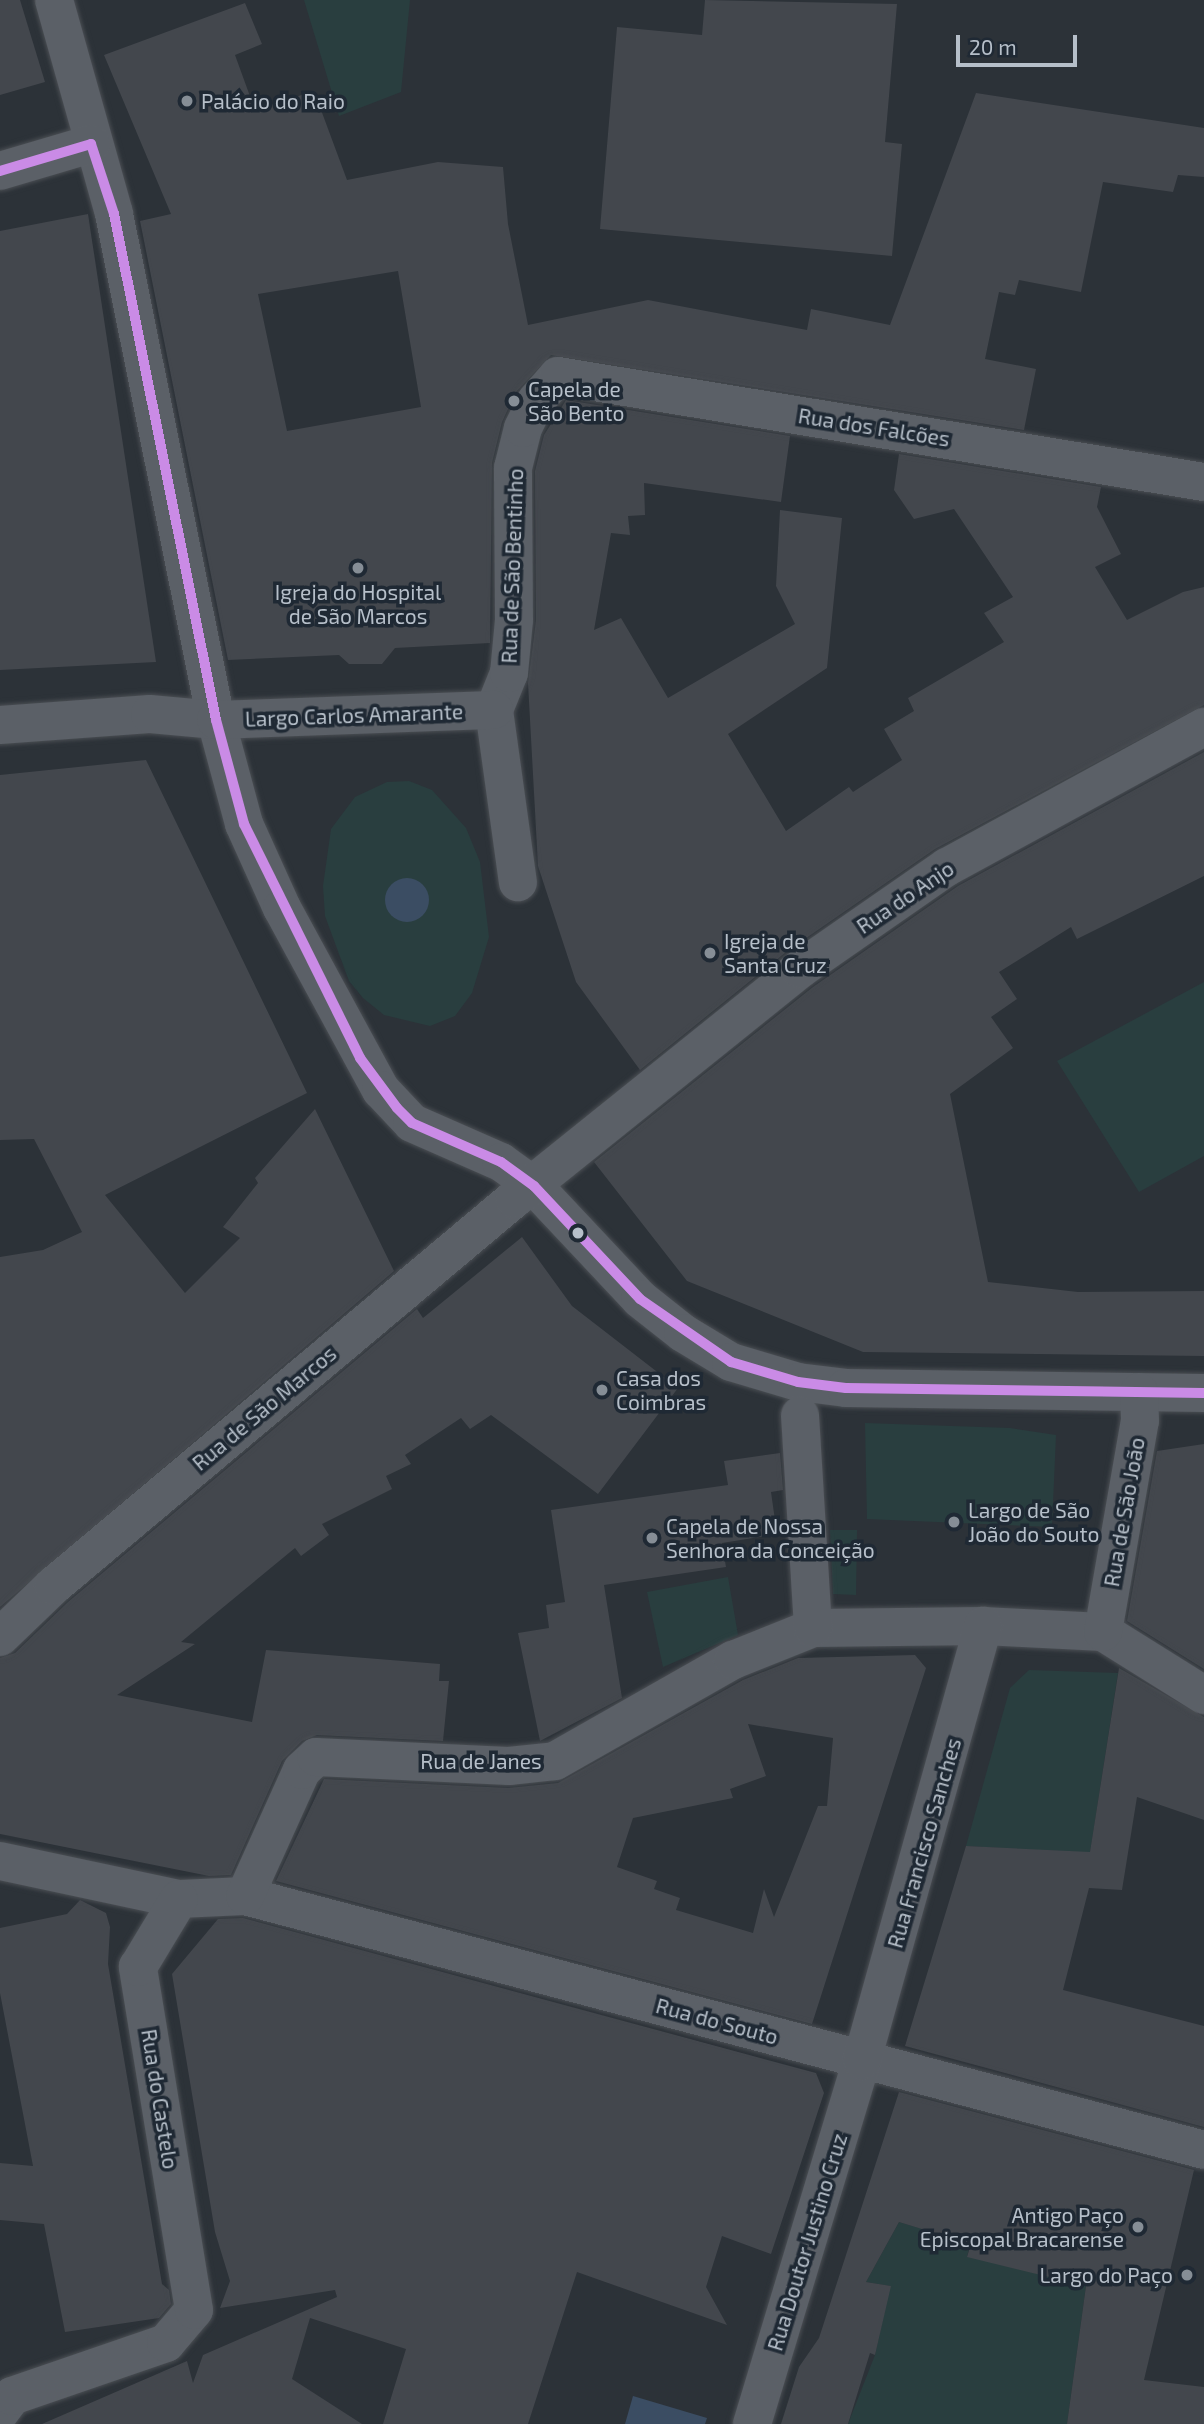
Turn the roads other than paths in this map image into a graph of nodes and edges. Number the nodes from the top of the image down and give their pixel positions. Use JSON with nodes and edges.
{"nodes":[{"id":1,"x":54,"y":0,"type":"edge"},
{"id":2,"x":91,"y":144,"type":"junction"},
{"id":3,"x":0,"y":171,"type":"edge"},
{"id":4,"x":549,"y":386,"type":"joint"},
{"id":5,"x":1204,"y":481,"type":"edge"},
{"id":6,"x":494,"y":710,"type":"junction"},
{"id":7,"x":216,"y":720,"type":"junction"},
{"id":8,"x":0,"y":725,"type":"edge"},
{"id":9,"x":1204,"y":727,"type":"edge"},
{"id":10,"x":518,"y":882,"type":"dead end"},
{"id":11,"x":534,"y":1186,"type":"junction"},
{"id":12,"x":1139,"y":1392,"type":"junction"},
{"id":13,"x":1203,"y":1393,"type":"edge"},
{"id":14,"x":800,"y":1415,"type":"dead end"},
{"id":15,"x":982,"y":1626,"type":"junction"},
{"id":16,"x":825,"y":1627,"type":"junction"},
{"id":17,"x":1091,"y":1630,"type":"junction"},
{"id":18,"x":0,"y":1637,"type":"edge"},
{"id":19,"x":1204,"y":1695,"type":"edge"},
{"id":20,"x":0,"y":1861,"type":"edge"},
{"id":21,"x":238,"y":1895,"type":"junction"},
{"id":22,"x":179,"y":1899,"type":"junction"},
{"id":23,"x":862,"y":2060,"type":"junction"},
{"id":24,"x":1204,"y":2150,"type":"edge"},
{"id":25,"x":0,"y":2412,"type":"edge"},
{"id":26,"x":752,"y":2424,"type":"edge"}],
"edges":[{"from":1,"to":2,"type":"street"},
{"from":2,"to":3,"type":"street"},
{"from":2,"to":7,"type":"street"},
{"from":4,"to":5,"type":"street","name":"Rua dos Falcões"},
{"from":4,"to":6,"type":"street","name":"Rua de São Bentinho"},
{"from":6,"to":7,"type":"street","name":"Largo Carlos Amarante"},
{"from":6,"to":10,"type":"street"},
{"from":7,"to":8,"type":"street"},
{"from":7,"to":11,"type":"street","name":"Largo Carlos Amarante"},
{"from":9,"to":11,"type":"street","name":"Rua do Anjo"},
{"from":11,"to":12,"type":"street","name":"Largo Carlos Amarante"},
{"from":11,"to":18,"type":"street","name":"Rua de São Marcos"},
{"from":12,"to":13,"type":"street","name":"Largo Carlos Amarante"},
{"from":12,"to":17,"type":"street","name":"Rua de São João"},
{"from":14,"to":16,"type":"street"},
{"from":15,"to":16,"type":"street"},
{"from":15,"to":17,"type":"street"},
{"from":15,"to":23,"type":"street","name":"Rua Francisco Sanches"},
{"from":16,"to":21,"type":"street","name":"Rua de Janes"},
{"from":17,"to":19,"type":"street"},
{"from":20,"to":22,"type":"street"},
{"from":21,"to":22,"type":"street"},
{"from":21,"to":23,"type":"street","name":"Rua do Souto"},
{"from":22,"to":25,"type":"street","name":"Rua do Castelo"},
{"from":23,"to":24,"type":"street","name":"Rua do Souto"},
{"from":23,"to":26,"type":"street","name":"Rua Doutor Justino Cruz"}]}
